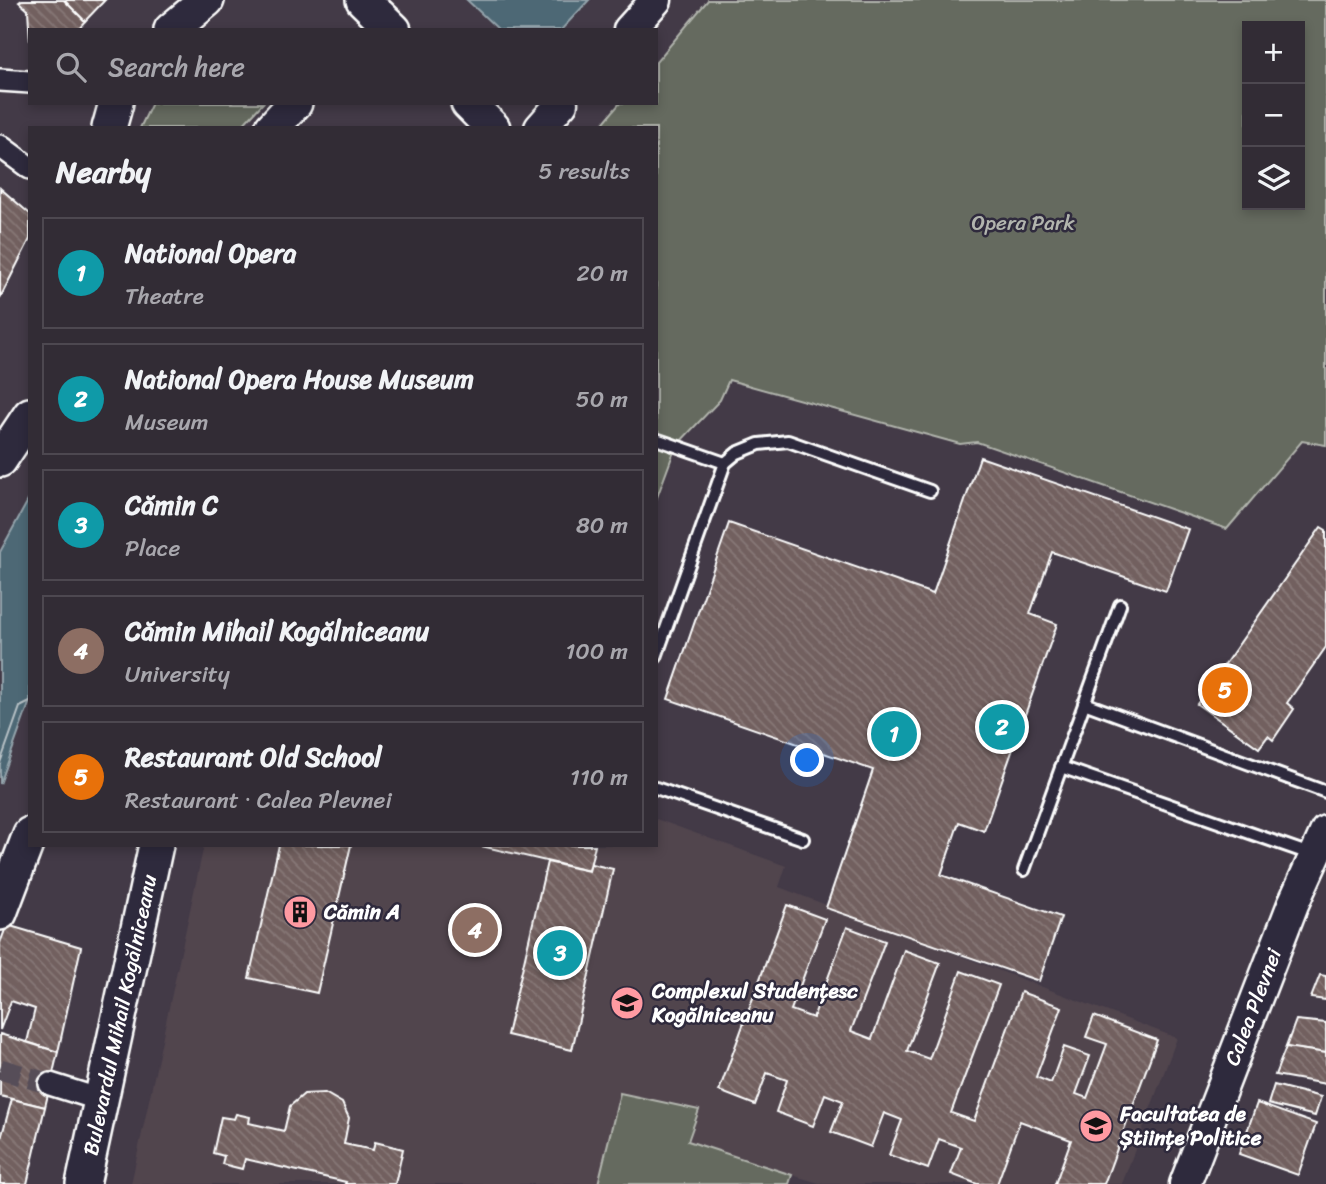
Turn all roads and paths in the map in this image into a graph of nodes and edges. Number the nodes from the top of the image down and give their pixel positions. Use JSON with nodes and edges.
{"nodes":[{"id":1,"x":656,"y":0,"type":"edge"},
{"id":2,"x":198,"y":2,"type":"edge"},
{"id":3,"x":173,"y":28,"type":"edge"},
{"id":4,"x":631,"y":28,"type":"edge"},
{"id":5,"x":0,"y":80,"type":"edge"},
{"id":6,"x":28,"y":82,"type":"edge"},
{"id":7,"x":115,"y":105,"type":"edge"},
{"id":8,"x":293,"y":105,"type":"edge"},
{"id":9,"x":470,"y":105,"type":"edge"},
{"id":10,"x":560,"y":105,"type":"edge"},
{"id":11,"x":110,"y":126,"type":"edge"},
{"id":12,"x":274,"y":126,"type":"edge"},
{"id":13,"x":491,"y":126,"type":"edge"},
{"id":14,"x":542,"y":126,"type":"edge"},
{"id":15,"x":0,"y":146,"type":"edge"},
{"id":16,"x":28,"y":167,"type":"edge"},
{"id":17,"x":28,"y":418,"type":"edge"},
{"id":18,"x":658,"y":440,"type":"edge"},
{"id":19,"x":0,"y":460,"type":"edge"},
{"id":20,"x":725,"y":463,"type":"junction"},
{"id":21,"x":930,"y":491,"type":"dead end"},
{"id":22,"x":1120,"y":605,"type":"dead end"},
{"id":23,"x":658,"y":651,"type":"edge"},
{"id":24,"x":1084,"y":703,"type":"junction"},
{"id":25,"x":1061,"y":767,"type":"junction"},
{"id":26,"x":658,"y":789,"type":"edge"},
{"id":27,"x":1326,"y":792,"type":"edge"},
{"id":28,"x":28,"y":839,"type":"edge"},
{"id":29,"x":803,"y":839,"type":"dead end"},
{"id":30,"x":1320,"y":843,"type":"edge"},
{"id":31,"x":156,"y":847,"type":"edge"},
{"id":32,"x":1024,"y":870,"type":"dead end"},
{"id":33,"x":0,"y":913,"type":"edge"},
{"id":34,"x":50,"y":1084,"type":"tunnel mouth"},
{"id":35,"x":101,"y":1100,"type":"junction"},
{"id":36,"x":83,"y":1184,"type":"edge"},
{"id":37,"x":1185,"y":1184,"type":"edge"}],
"edges":[{"from":1,"to":4,"type":"main road"},
{"from":2,"to":3,"type":"main road"},
{"from":5,"to":6,"type":"street"},
{"from":7,"to":11,"type":"main road"},
{"from":8,"to":12,"type":"main road"},
{"from":9,"to":13,"type":"main road"},
{"from":10,"to":14,"type":"main road"},
{"from":15,"to":16,"type":"street"},
{"from":17,"to":19,"type":"main road"},
{"from":18,"to":20,"type":"lane"},
{"from":20,"to":21,"type":"lane"},
{"from":20,"to":23,"type":"lane"},
{"from":22,"to":24,"type":"lane"},
{"from":24,"to":25,"type":"lane"},
{"from":24,"to":27,"type":"lane"},
{"from":25,"to":30,"type":"lane"},
{"from":25,"to":32,"type":"lane"},
{"from":26,"to":29,"type":"lane"},
{"from":28,"to":33,"type":"main road"},
{"from":30,"to":37,"type":"main road","name":"Calea Plevnei"},
{"from":31,"to":35,"type":"main road","name":"Bulevardul Mihail Kogălniceanu"},
{"from":34,"to":35,"type":"street"},
{"from":35,"to":36,"type":"main road","name":"Bulevardul Mihail Kogălniceanu"}]}
